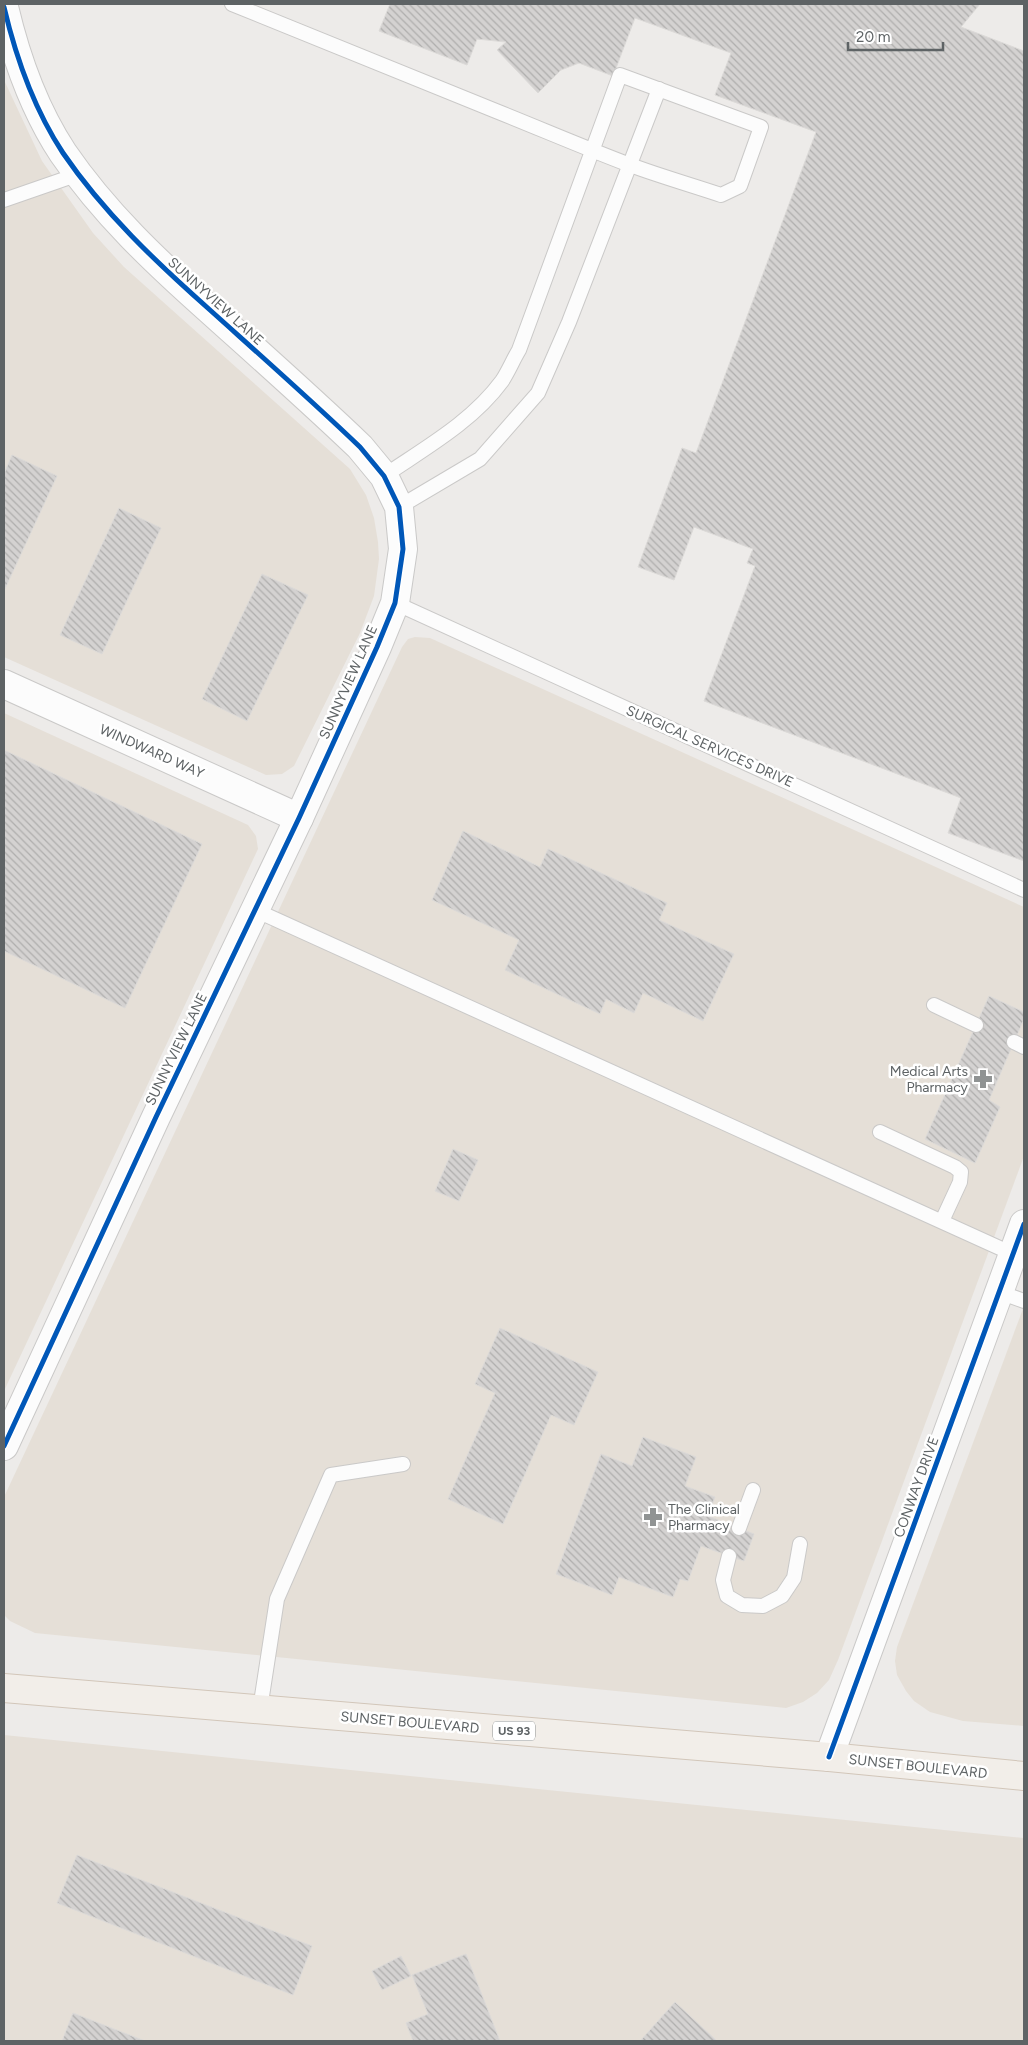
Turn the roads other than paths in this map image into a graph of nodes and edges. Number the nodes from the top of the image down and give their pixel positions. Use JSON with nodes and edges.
{"nodes":[{"id":1,"x":232,"y":4,"type":"edge"},
{"id":2,"x":4,"y":7,"type":"edge"},
{"id":3,"x":659,"y":89,"type":"junction"},
{"id":4,"x":594,"y":150,"type":"junction"},
{"id":5,"x":631,"y":166,"type":"junction"},
{"id":6,"x":79,"y":174,"type":"junction"},
{"id":7,"x":4,"y":200,"type":"edge"},
{"id":8,"x":384,"y":476,"type":"junction"},
{"id":9,"x":399,"y":507,"type":"junction"},
{"id":10,"x":395,"y":603,"type":"junction"},
{"id":11,"x":4,"y":684,"type":"edge"},
{"id":12,"x":299,"y":818,"type":"junction"},
{"id":13,"x":1024,"y":890,"type":"edge"},
{"id":14,"x":255,"y":910,"type":"junction"},
{"id":15,"x":934,"y":1005,"type":"dead end"},
{"id":16,"x":976,"y":1025,"type":"dead end"},
{"id":17,"x":880,"y":1132,"type":"dead end"},
{"id":18,"x":942,"y":1222,"type":"junction"},
{"id":19,"x":1024,"y":1224,"type":"edge"},
{"id":20,"x":1013,"y":1254,"type":"junction"},
{"id":21,"x":1012,"y":1296,"type":"edge"},
{"id":22,"x":4,"y":1446,"type":"edge"},
{"id":23,"x":403,"y":1464,"type":"dead end"},
{"id":24,"x":753,"y":1490,"type":"dead end"},
{"id":25,"x":739,"y":1528,"type":"dead end"},
{"id":26,"x":800,"y":1544,"type":"dead end"},
{"id":27,"x":729,"y":1556,"type":"dead end"},
{"id":28,"x":4,"y":1688,"type":"edge"},
{"id":29,"x":260,"y":1709,"type":"junction"},
{"id":30,"x":829,"y":1757,"type":"junction"},
{"id":31,"x":1024,"y":1776,"type":"edge"}],
"edges":[{"from":1,"to":4,"type":"lane"},
{"from":2,"to":6,"type":"street","name":"SUNNYVIEW LANE"},
{"from":3,"to":4,"type":"lane"},
{"from":3,"to":5,"type":"lane"},
{"from":3,"to":5,"type":"lane"},
{"from":4,"to":5,"type":"lane"},
{"from":4,"to":8,"type":"lane"},
{"from":5,"to":9,"type":"lane"},
{"from":6,"to":7,"type":"lane"},
{"from":6,"to":8,"type":"street","name":"SUNNYVIEW LANE"},
{"from":8,"to":9,"type":"street","name":"SUNNYVIEW LANE"},
{"from":9,"to":10,"type":"street","name":"SUNNYVIEW LANE"},
{"from":10,"to":12,"type":"street","name":"SUNNYVIEW LANE"},
{"from":10,"to":13,"type":"lane","name":"SURGICAL SERVICES DRIVE"},
{"from":11,"to":12,"type":"street","name":"WINDWARD WAY"},
{"from":12,"to":14,"type":"street","name":"SUNNYVIEW LANE"},
{"from":14,"to":18,"type":"lane"},
{"from":14,"to":22,"type":"street","name":"SUNNYVIEW LANE"},
{"from":15,"to":16,"type":"lane"},
{"from":17,"to":18,"type":"lane"},
{"from":18,"to":20,"type":"lane"},
{"from":19,"to":20,"type":"street","name":"CONWAY DRIVE"},
{"from":20,"to":21,"type":"street","name":"CONWAY DRIVE"},
{"from":21,"to":30,"type":"street","name":"CONWAY DRIVE"},
{"from":23,"to":29,"type":"lane"},
{"from":24,"to":25,"type":"lane"},
{"from":26,"to":27,"type":"lane"},
{"from":28,"to":29,"type":"main road","name":"SUNSET BOULEVARD","number":"US 93"},
{"from":29,"to":30,"type":"main road","name":"SUNSET BOULEVARD","number":"US 93"},
{"from":30,"to":31,"type":"main road","name":"SUNSET BOULEVARD","number":"US 93"}]}
